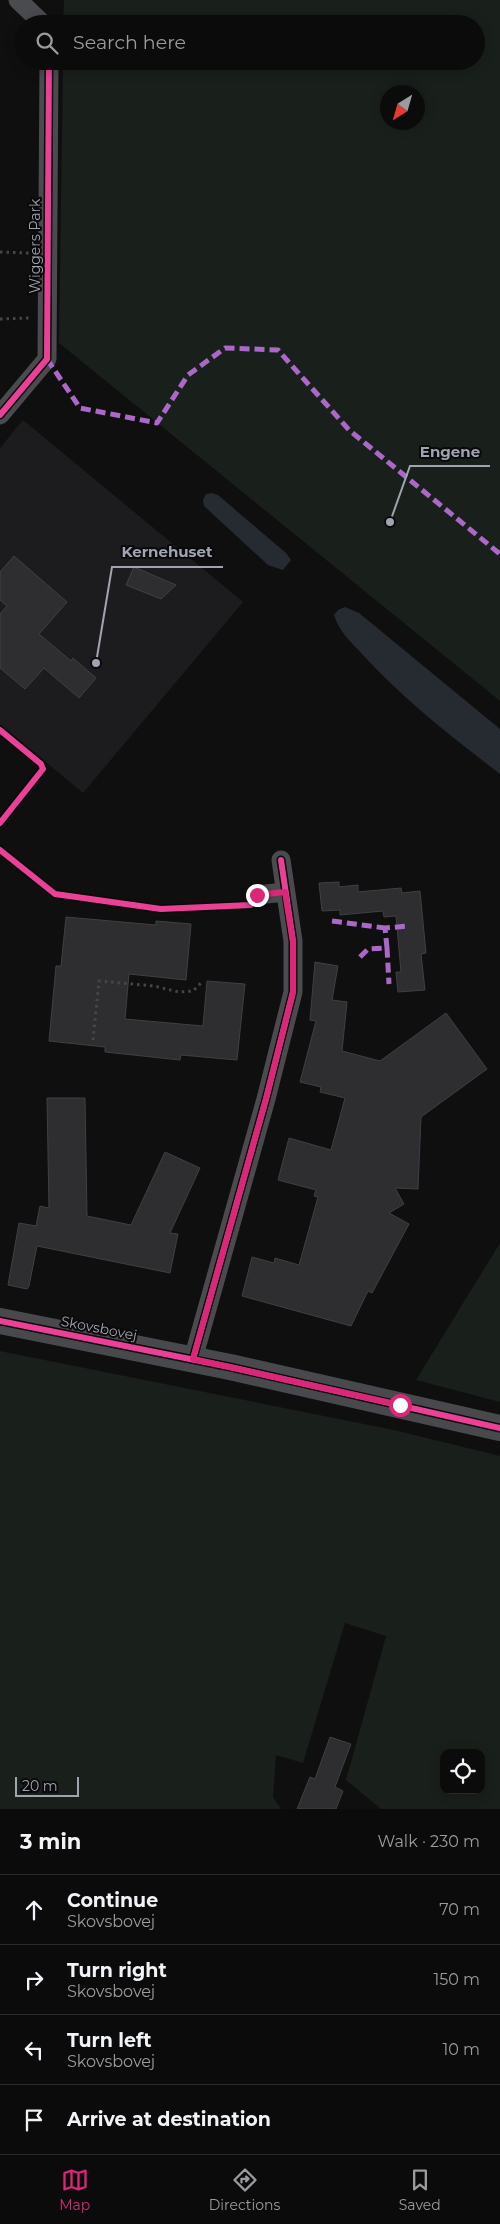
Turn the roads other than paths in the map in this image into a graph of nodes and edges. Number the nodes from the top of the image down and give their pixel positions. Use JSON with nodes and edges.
{"nodes":[{"id":1,"x":18,"y":0,"type":"edge"},
{"id":2,"x":34,"y":15,"type":"edge"},
{"id":3,"x":49,"y":70,"type":"edge"},
{"id":4,"x":0,"y":415,"type":"edge"},
{"id":5,"x":281,"y":860,"type":"dead end"},
{"id":6,"x":285,"y":892,"type":"junction"},
{"id":7,"x":257,"y":895,"type":"dead end"},
{"id":8,"x":0,"y":1321,"type":"edge"},
{"id":9,"x":193,"y":1359,"type":"junction"},
{"id":10,"x":500,"y":1428,"type":"edge"}],
"edges":[{"from":1,"to":2,"type":"street"},
{"from":3,"to":4,"type":"street","name":"Wiggers Park"},
{"from":5,"to":6,"type":"street"},
{"from":6,"to":7,"type":"street"},
{"from":6,"to":9,"type":"street"},
{"from":8,"to":9,"type":"street","name":"Skovsbovej"},
{"from":9,"to":10,"type":"street","name":"Skovsbovej"}]}
